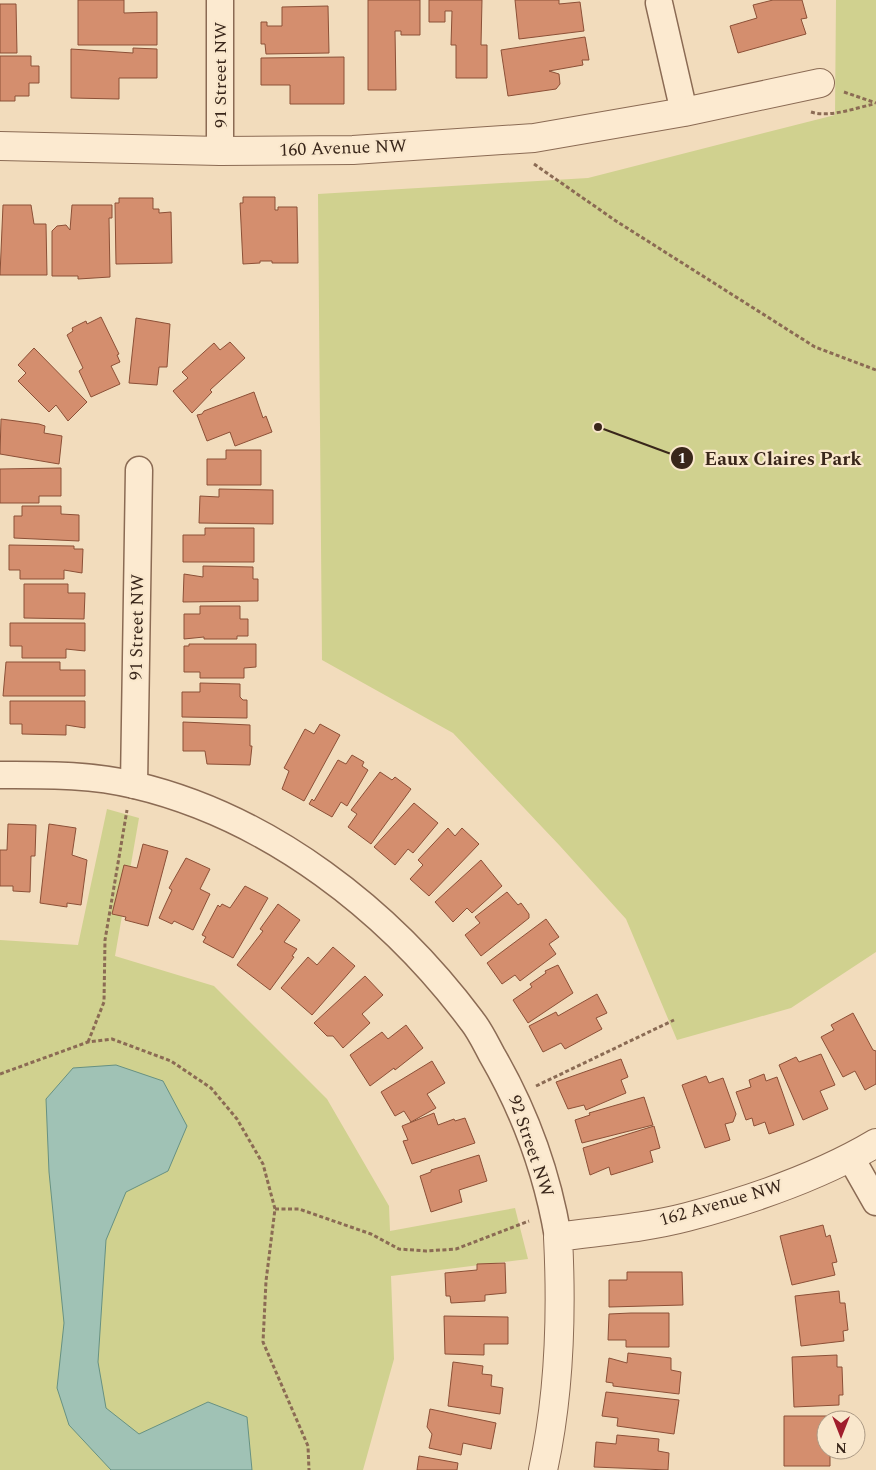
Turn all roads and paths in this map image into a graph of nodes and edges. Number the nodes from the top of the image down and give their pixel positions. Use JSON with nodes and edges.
{"nodes":[{"id":1,"x":220,"y":0,"type":"edge"},
{"id":2,"x":659,"y":3,"type":"dead end"},
{"id":3,"x":820,"y":82,"type":"joint"},
{"id":4,"x":875,"y":103,"type":"edge"},
{"id":5,"x":804,"y":110,"type":"dead end"},
{"id":6,"x":684,"y":112,"type":"junction"},
{"id":7,"x":534,"y":138,"type":"junction"},
{"id":8,"x":0,"y":146,"type":"edge"},
{"id":9,"x":220,"y":151,"type":"junction"},
{"id":10,"x":876,"y":370,"type":"edge"},
{"id":11,"x":139,"y":470,"type":"dead end"},
{"id":12,"x":0,"y":775,"type":"edge"},
{"id":13,"x":134,"y":785,"type":"junction"},
{"id":14,"x":674,"y":1020,"type":"dead end"},
{"id":15,"x":88,"y":1042,"type":"junction"},
{"id":16,"x":0,"y":1074,"type":"edge"},
{"id":17,"x":515,"y":1094,"type":"junction"},
{"id":18,"x":876,"y":1143,"type":"edge"},
{"id":19,"x":851,"y":1158,"type":"junction"},
{"id":20,"x":876,"y":1202,"type":"edge"},
{"id":21,"x":275,"y":1209,"type":"junction"},
{"id":22,"x":554,"y":1210,"type":"junction"},
{"id":23,"x":558,"y":1237,"type":"junction"},
{"id":24,"x":308,"y":1470,"type":"edge"},
{"id":25,"x":543,"y":1470,"type":"edge"}],
"edges":[{"from":1,"to":9,"type":"street","name":"91 Street NW"},
{"from":2,"to":6,"type":"street"},
{"from":3,"to":4,"type":"path"},
{"from":3,"to":6,"type":"street","name":"160 Avenue NW"},
{"from":4,"to":5,"type":"path"},
{"from":6,"to":7,"type":"street","name":"160 Avenue NW"},
{"from":7,"to":9,"type":"street","name":"160 Avenue NW"},
{"from":7,"to":10,"type":"path"},
{"from":8,"to":9,"type":"street","name":"160 Avenue NW"},
{"from":11,"to":13,"type":"street","name":"91 Street NW"},
{"from":12,"to":13,"type":"street","name":"92 Street NW"},
{"from":13,"to":15,"type":"path"},
{"from":13,"to":17,"type":"street","name":"92 Street NW"},
{"from":14,"to":17,"type":"path"},
{"from":15,"to":16,"type":"path"},
{"from":15,"to":21,"type":"path"},
{"from":17,"to":22,"type":"street","name":"92 Street NW"},
{"from":18,"to":19,"type":"street","name":"162 Avenue NW"},
{"from":19,"to":20,"type":"street"},
{"from":19,"to":23,"type":"street","name":"162 Avenue NW"},
{"from":21,"to":22,"type":"path"},
{"from":21,"to":24,"type":"path"},
{"from":22,"to":23,"type":"street","name":"92 Street NW"},
{"from":23,"to":25,"type":"street","name":"92 Street NW"}]}
